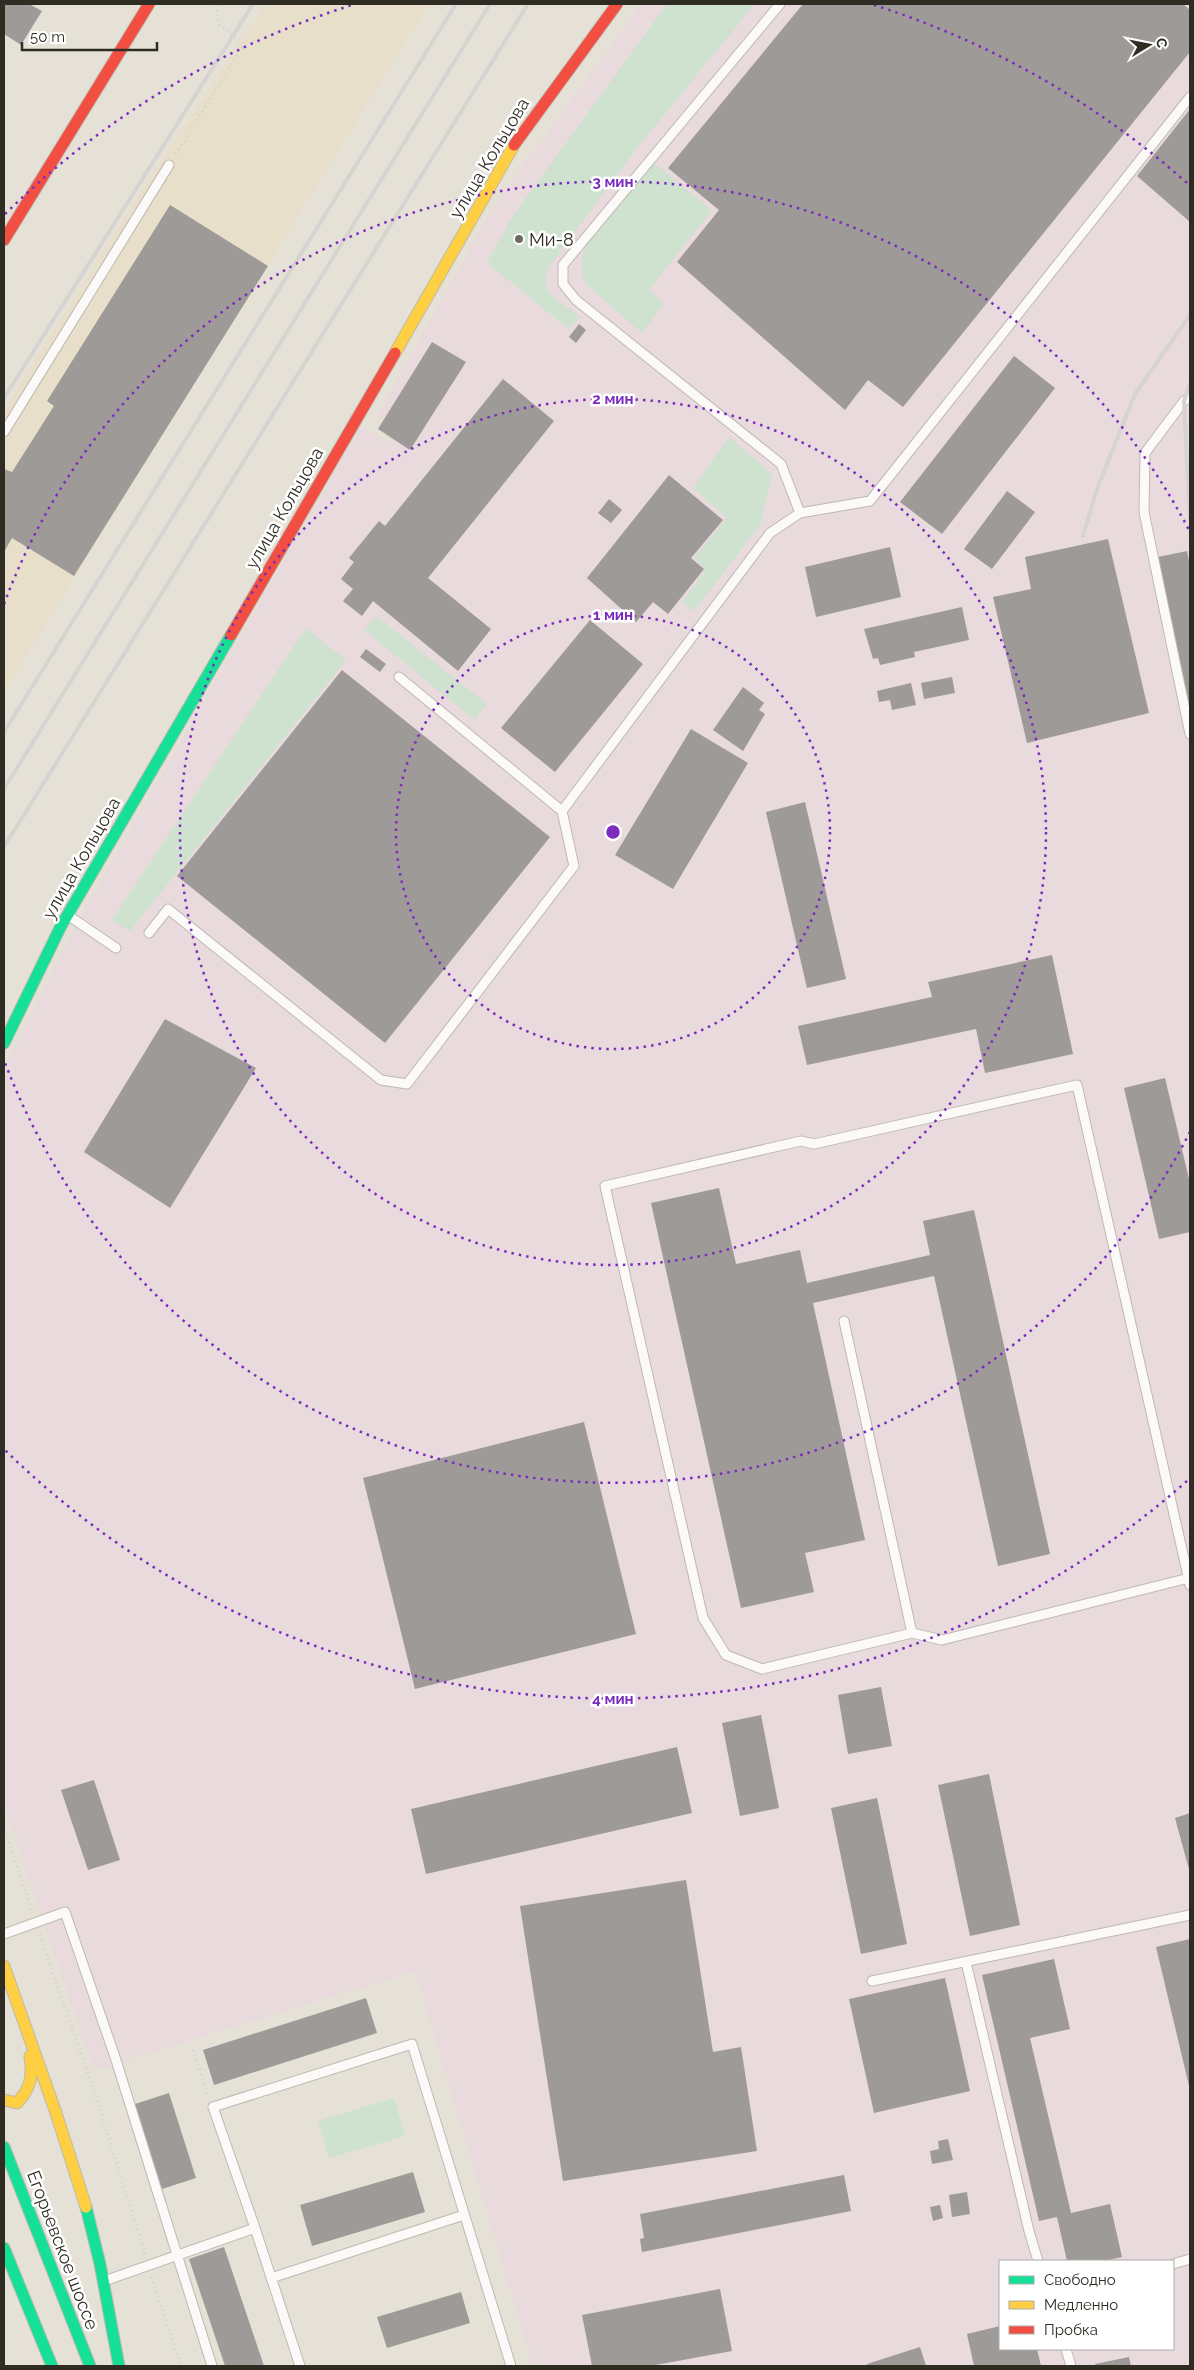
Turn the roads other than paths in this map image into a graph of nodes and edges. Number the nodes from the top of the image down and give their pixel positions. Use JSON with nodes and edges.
{"nodes":[{"id":1,"x":149,"y":4,"type":"edge"},
{"id":2,"x":618,"y":4,"type":"edge"},
{"id":3,"x":780,"y":4,"type":"edge"},
{"id":4,"x":1190,"y":97,"type":"edge"},
{"id":5,"x":169,"y":166,"type":"road end"},
{"id":6,"x":4,"y":240,"type":"edge"},
{"id":7,"x":1190,"y":397,"type":"edge"},
{"id":8,"x":4,"y":432,"type":"edge"},
{"id":9,"x":800,"y":512,"type":"junction"},
{"id":10,"x":399,"y":677,"type":"dead end"},
{"id":11,"x":1190,"y":734,"type":"edge"},
{"id":12,"x":562,"y":811,"type":"junction"},
{"id":13,"x":67,"y":915,"type":"junction"},
{"id":14,"x":149,"y":933,"type":"dead end"},
{"id":15,"x":116,"y":948,"type":"dead end"},
{"id":16,"x":4,"y":1044,"type":"edge"},
{"id":17,"x":844,"y":1321,"type":"dead end"},
{"id":18,"x":1189,"y":1582,"type":"edge"},
{"id":19,"x":912,"y":1633,"type":"junction"},
{"id":20,"x":1190,"y":1916,"type":"edge"},
{"id":21,"x":4,"y":1934,"type":"edge"},
{"id":22,"x":966,"y":1962,"type":"junction"},
{"id":23,"x":4,"y":1966,"type":"edge"},
{"id":24,"x":872,"y":1981,"type":"dead end"},
{"id":25,"x":26,"y":2028,"type":"junction"},
{"id":26,"x":4,"y":2100,"type":"edge"},
{"id":27,"x":4,"y":2147,"type":"edge"},
{"id":28,"x":464,"y":2215,"type":"junction"},
{"id":29,"x":255,"y":2228,"type":"junction"},
{"id":30,"x":4,"y":2248,"type":"edge"},
{"id":31,"x":177,"y":2256,"type":"junction"},
{"id":32,"x":1190,"y":2259,"type":"edge"},
{"id":33,"x":1038,"y":2260,"type":"edge"},
{"id":34,"x":1174,"y":2264,"type":"edge"},
{"id":35,"x":271,"y":2278,"type":"junction"},
{"id":36,"x":103,"y":2281,"type":"junction"},
{"id":37,"x":1066,"y":2350,"type":"edge"},
{"id":38,"x":52,"y":2366,"type":"edge"},
{"id":39,"x":90,"y":2366,"type":"edge"},
{"id":40,"x":119,"y":2366,"type":"edge"},
{"id":41,"x":212,"y":2366,"type":"edge"},
{"id":42,"x":300,"y":2366,"type":"edge"},
{"id":43,"x":511,"y":2366,"type":"edge"},
{"id":44,"x":1071,"y":2366,"type":"edge"}],
"edges":[{"from":1,"to":6,"type":"street"},
{"from":2,"to":13,"type":"street","name":"улица Кольцова"},
{"from":3,"to":9,"type":"lane"},
{"from":4,"to":9,"type":"lane"},
{"from":5,"to":8,"type":"lane"},
{"from":7,"to":11,"type":"lane"},
{"from":9,"to":12,"type":"lane"},
{"from":10,"to":12,"type":"lane"},
{"from":12,"to":14,"type":"lane"},
{"from":13,"to":15,"type":"lane"},
{"from":13,"to":16,"type":"street","name":"улица Кольцова"},
{"from":17,"to":19,"type":"lane"},
{"from":18,"to":19,"type":"lane"},
{"from":18,"to":19,"type":"lane"},
{"from":20,"to":22,"type":"lane"},
{"from":21,"to":31,"type":"lane"},
{"from":22,"to":24,"type":"lane"},
{"from":22,"to":33,"type":"lane"},
{"from":23,"to":25,"type":"street"},
{"from":25,"to":26,"type":"street"},
{"from":25,"to":36,"type":"street"},
{"from":27,"to":39,"type":"street","name":"Егорьевское шоссе"},
{"from":28,"to":29,"type":"lane"},
{"from":28,"to":35,"type":"lane"},
{"from":28,"to":43,"type":"lane"},
{"from":29,"to":31,"type":"lane"},
{"from":29,"to":35,"type":"lane"},
{"from":30,"to":38,"type":"street"},
{"from":31,"to":36,"type":"lane"},
{"from":31,"to":41,"type":"lane"},
{"from":32,"to":34,"type":"lane"},
{"from":35,"to":42,"type":"lane"},
{"from":36,"to":40,"type":"street"},
{"from":37,"to":44,"type":"lane"}]}
